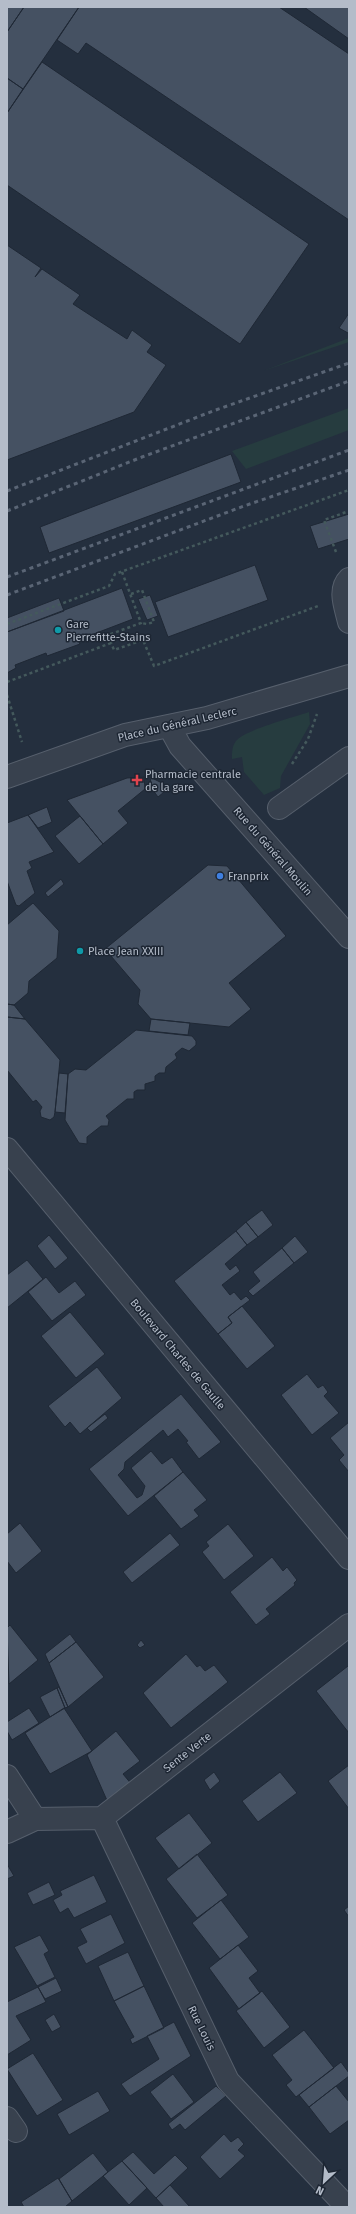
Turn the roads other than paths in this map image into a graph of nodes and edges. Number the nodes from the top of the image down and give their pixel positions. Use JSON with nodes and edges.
{"nodes":[{"id":1,"x":349,"y":579,"type":"edge"},
{"id":2,"x":349,"y":622,"type":"edge"},
{"id":3,"x":349,"y":676,"type":"edge"},
{"id":4,"x":169,"y":726,"type":"junction"},
{"id":5,"x":349,"y":758,"type":"edge"},
{"id":6,"x":7,"y":777,"type":"edge"},
{"id":7,"x":279,"y":808,"type":"dead end"},
{"id":8,"x":349,"y":937,"type":"edge"},
{"id":9,"x":7,"y":1149,"type":"edge"},
{"id":10,"x":349,"y":1558,"type":"edge"},
{"id":11,"x":349,"y":1625,"type":"edge"},
{"id":12,"x":7,"y":1776,"type":"edge"},
{"id":13,"x":102,"y":1818,"type":"junction"},
{"id":14,"x":35,"y":1820,"type":"junction"},
{"id":15,"x":7,"y":1832,"type":"edge"},
{"id":16,"x":347,"y":2207,"type":"edge"}],
"edges":[{"from":1,"to":2,"type":"street"},
{"from":3,"to":4,"type":"street","name":"Place du Général Leclerc"},
{"from":4,"to":6,"type":"street","name":"Place du Général Leclerc"},
{"from":4,"to":8,"type":"street","name":"Rue du Général Moulin"},
{"from":5,"to":7,"type":"street"},
{"from":9,"to":10,"type":"street","name":"Boulevard Charles de Gaulle"},
{"from":11,"to":13,"type":"street","name":"Sente Verte"},
{"from":12,"to":14,"type":"street"},
{"from":13,"to":14,"type":"street"},
{"from":13,"to":16,"type":"street","name":"Rue Louis"},
{"from":14,"to":15,"type":"street"}]}
